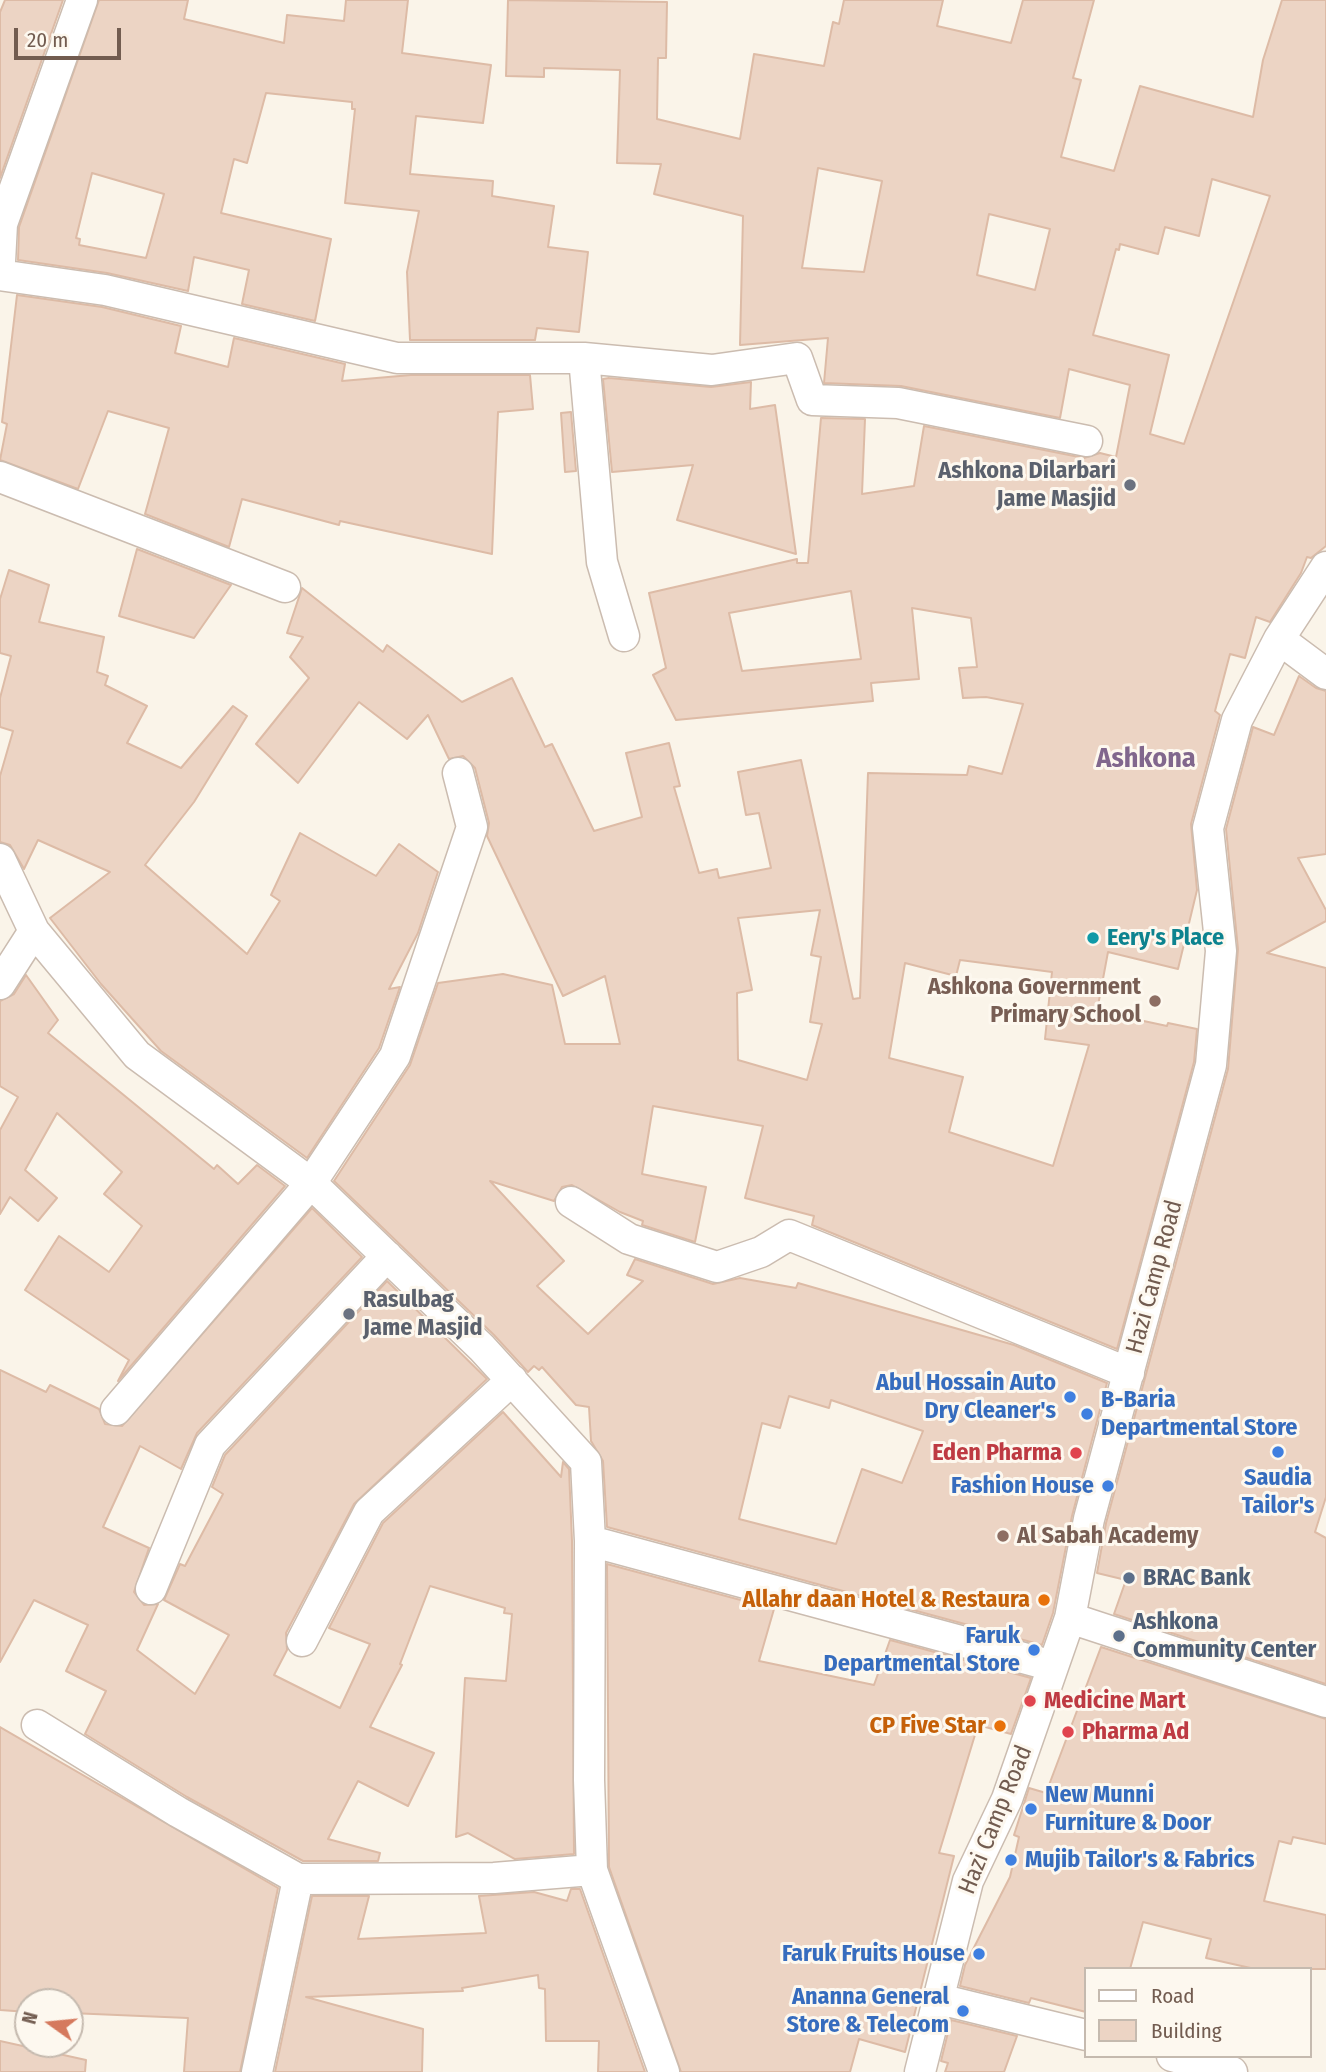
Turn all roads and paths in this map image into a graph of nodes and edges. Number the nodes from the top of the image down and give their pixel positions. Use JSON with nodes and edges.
{"nodes":[{"id":1,"x":82,"y":0,"type":"edge"},
{"id":2,"x":11,"y":160,"type":"edge"},
{"id":3,"x":0,"y":262,"type":"edge"},
{"id":4,"x":0,"y":275,"type":"edge"},
{"id":5,"x":584,"y":358,"type":"junction"},
{"id":6,"x":1087,"y":441,"type":"dead end"},
{"id":7,"x":0,"y":477,"type":"edge"},
{"id":8,"x":1326,"y":567,"type":"edge"},
{"id":9,"x":285,"y":587,"type":"dead end"},
{"id":10,"x":624,"y":636,"type":"dead end"},
{"id":11,"x":1279,"y":639,"type":"junction"},
{"id":12,"x":1326,"y":674,"type":"edge"},
{"id":13,"x":458,"y":773,"type":"dead end"},
{"id":14,"x":0,"y":859,"type":"edge"},
{"id":15,"x":34,"y":931,"type":"junction"},
{"id":16,"x":0,"y":984,"type":"edge"},
{"id":17,"x":311,"y":1183,"type":"junction"},
{"id":18,"x":571,"y":1202,"type":"dead end"},
{"id":19,"x":387,"y":1256,"type":"junction"},
{"id":20,"x":1129,"y":1373,"type":"junction"},
{"id":21,"x":512,"y":1380,"type":"junction"},
{"id":22,"x":116,"y":1410,"type":"dead end"},
{"id":23,"x":590,"y":1541,"type":"junction"},
{"id":24,"x":151,"y":1588,"type":"dead end"},
{"id":25,"x":1070,"y":1618,"type":"junction"},
{"id":26,"x":302,"y":1641,"type":"dead end"},
{"id":27,"x":1053,"y":1666,"type":"junction"},
{"id":28,"x":1326,"y":1702,"type":"edge"},
{"id":29,"x":37,"y":1726,"type":"dead end"},
{"id":30,"x":592,"y":1870,"type":"junction"},
{"id":31,"x":298,"y":1879,"type":"junction"},
{"id":32,"x":939,"y":1999,"type":"junction"},
{"id":33,"x":1084,"y":2035,"type":"edge"},
{"id":34,"x":1180,"y":2058,"type":"edge"},
{"id":35,"x":257,"y":2072,"type":"edge"},
{"id":36,"x":664,"y":2072,"type":"edge"},
{"id":37,"x":920,"y":2072,"type":"edge"},
{"id":38,"x":1232,"y":2072,"type":"edge"}],
"edges":[{"from":1,"to":2,"type":"street"},
{"from":2,"to":3,"type":"street"},
{"from":4,"to":5,"type":"street"},
{"from":5,"to":6,"type":"street"},
{"from":5,"to":10,"type":"street"},
{"from":7,"to":9,"type":"street"},
{"from":8,"to":11,"type":"street","name":"Hazi Camp Road"},
{"from":11,"to":12,"type":"street"},
{"from":11,"to":20,"type":"street","name":"Hazi Camp Road"},
{"from":13,"to":17,"type":"street"},
{"from":14,"to":15,"type":"street"},
{"from":15,"to":16,"type":"street"},
{"from":15,"to":17,"type":"street"},
{"from":17,"to":19,"type":"street"},
{"from":17,"to":22,"type":"street"},
{"from":18,"to":20,"type":"street"},
{"from":19,"to":21,"type":"street"},
{"from":19,"to":24,"type":"street"},
{"from":20,"to":25,"type":"street","name":"Hazi Camp Road"},
{"from":21,"to":23,"type":"street"},
{"from":21,"to":26,"type":"street"},
{"from":23,"to":27,"type":"street"},
{"from":23,"to":30,"type":"street"},
{"from":25,"to":27,"type":"street","name":"Hazi Camp Road"},
{"from":25,"to":28,"type":"street"},
{"from":27,"to":32,"type":"street","name":"Hazi Camp Road"},
{"from":29,"to":31,"type":"street"},
{"from":30,"to":31,"type":"street"},
{"from":30,"to":36,"type":"street"},
{"from":31,"to":35,"type":"street"},
{"from":32,"to":33,"type":"street"},
{"from":32,"to":37,"type":"street","name":"Hazi Camp Road"},
{"from":34,"to":38,"type":"street"}]}
